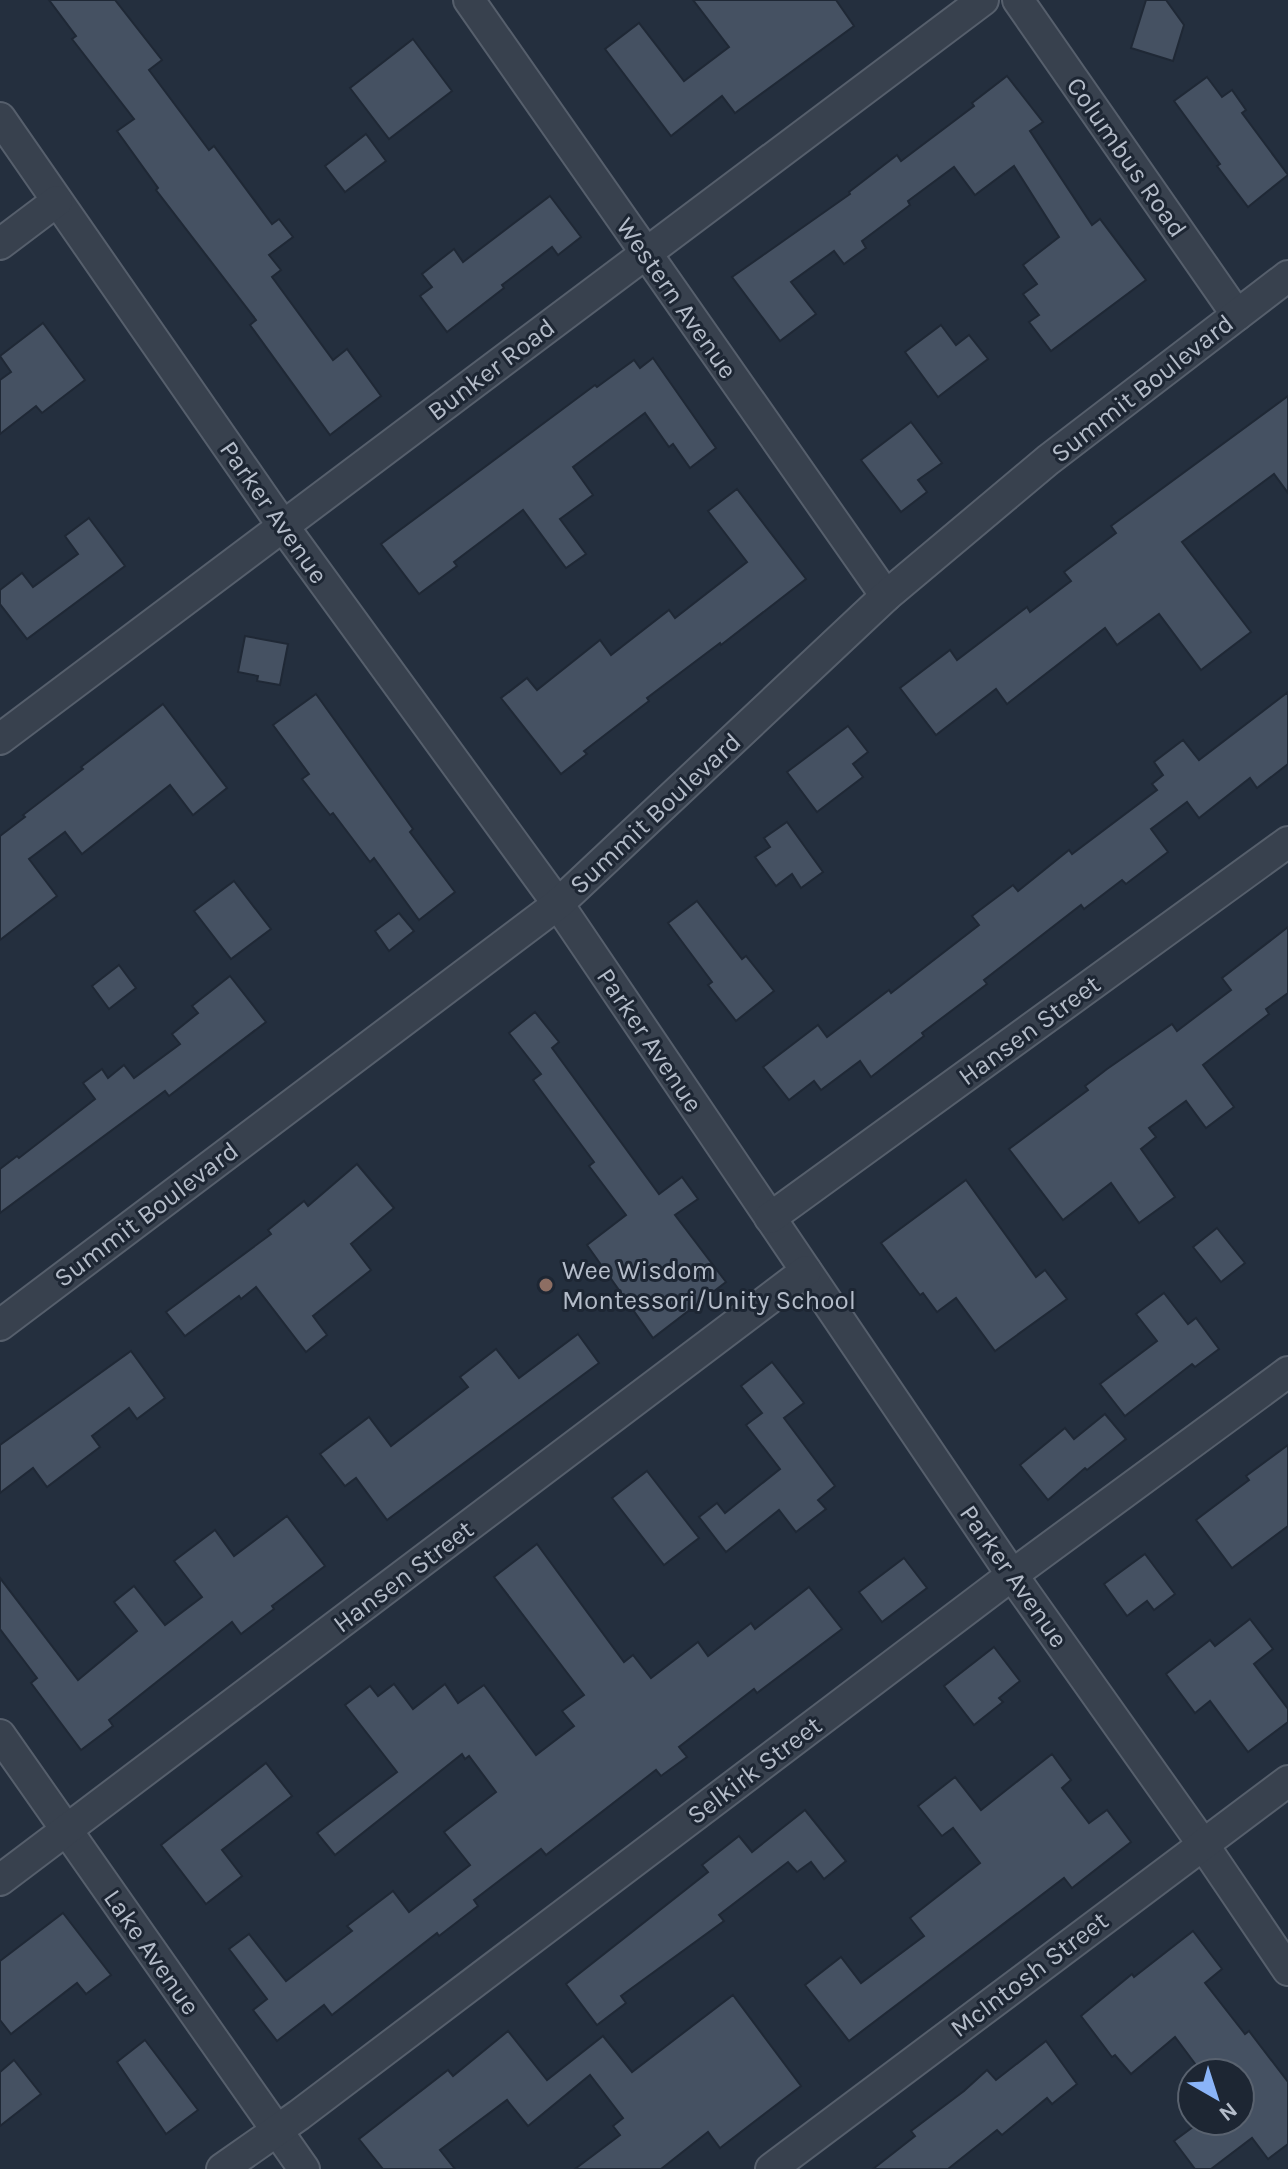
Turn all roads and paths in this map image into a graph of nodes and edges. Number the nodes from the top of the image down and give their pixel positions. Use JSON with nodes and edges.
{"nodes":[{"id":1,"x":469,"y":0,"type":"edge"},
{"id":2,"x":983,"y":0,"type":"edge"},
{"id":3,"x":1018,"y":0,"type":"edge"},
{"id":4,"x":0,"y":118,"type":"edge"},
{"id":5,"x":57,"y":201,"type":"junction"},
{"id":6,"x":0,"y":244,"type":"edge"},
{"id":7,"x":645,"y":253,"type":"junction"},
{"id":8,"x":1288,"y":276,"type":"edge"},
{"id":9,"x":1237,"y":315,"type":"junction"},
{"id":10,"x":283,"y":526,"type":"junction"},
{"id":11,"x":886,"y":596,"type":"junction"},
{"id":12,"x":0,"y":739,"type":"edge"},
{"id":13,"x":1288,"y":842,"type":"edge"},
{"id":14,"x":558,"y":904,"type":"junction"},
{"id":15,"x":770,"y":1218,"type":"junction"},
{"id":16,"x":806,"y":1271,"type":"junction"},
{"id":17,"x":0,"y":1325,"type":"edge"},
{"id":18,"x":1288,"y":1372,"type":"edge"},
{"id":19,"x":1012,"y":1575,"type":"junction"},
{"id":20,"x":0,"y":1735,"type":"edge"},
{"id":21,"x":1288,"y":1781,"type":"edge"},
{"id":22,"x":66,"y":1830,"type":"junction"},
{"id":23,"x":1202,"y":1843,"type":"junction"},
{"id":24,"x":0,"y":1880,"type":"edge"},
{"id":25,"x":1288,"y":1970,"type":"edge"},
{"id":26,"x":277,"y":2131,"type":"junction"},
{"id":27,"x":222,"y":2169,"type":"edge"},
{"id":28,"x":304,"y":2169,"type":"edge"},
{"id":29,"x":771,"y":2169,"type":"edge"}],
"edges":[{"from":1,"to":7,"type":"street","name":"Western Avenue"},
{"from":2,"to":7,"type":"street","name":"Bunker Road"},
{"from":3,"to":9,"type":"street","name":"Columbus Road"},
{"from":4,"to":5,"type":"street","name":"Parker Avenue"},
{"from":5,"to":6,"type":"street"},
{"from":5,"to":10,"type":"street","name":"Parker Avenue"},
{"from":7,"to":10,"type":"street","name":"Bunker Road"},
{"from":7,"to":11,"type":"street","name":"Western Avenue"},
{"from":8,"to":9,"type":"street","name":"Summit Boulevard"},
{"from":9,"to":11,"type":"street","name":"Summit Boulevard"},
{"from":10,"to":12,"type":"street","name":"Bunker Road"},
{"from":10,"to":14,"type":"street","name":"Parker Avenue"},
{"from":11,"to":14,"type":"street","name":"Summit Boulevard"},
{"from":13,"to":15,"type":"street","name":"Hansen Street"},
{"from":14,"to":15,"type":"street","name":"Parker Avenue"},
{"from":14,"to":17,"type":"street","name":"Summit Boulevard"},
{"from":15,"to":16,"type":"street","name":"Parker Avenue"},
{"from":16,"to":19,"type":"street","name":"Parker Avenue"},
{"from":16,"to":22,"type":"street","name":"Hansen Street"},
{"from":18,"to":19,"type":"street","name":"Selkirk Street"},
{"from":19,"to":23,"type":"street","name":"Parker Avenue"},
{"from":19,"to":26,"type":"street","name":"Selkirk Street"},
{"from":20,"to":22,"type":"street","name":"Lake Avenue"},
{"from":21,"to":23,"type":"street","name":"McIntosh Street"},
{"from":22,"to":24,"type":"street","name":"Hansen Street"},
{"from":22,"to":26,"type":"street","name":"Lake Avenue"},
{"from":23,"to":25,"type":"street","name":"Parker Avenue"},
{"from":23,"to":29,"type":"street","name":"McIntosh Street"},
{"from":26,"to":27,"type":"street","name":"Selkirk Street"},
{"from":26,"to":28,"type":"street","name":"Lake Avenue"}]}
